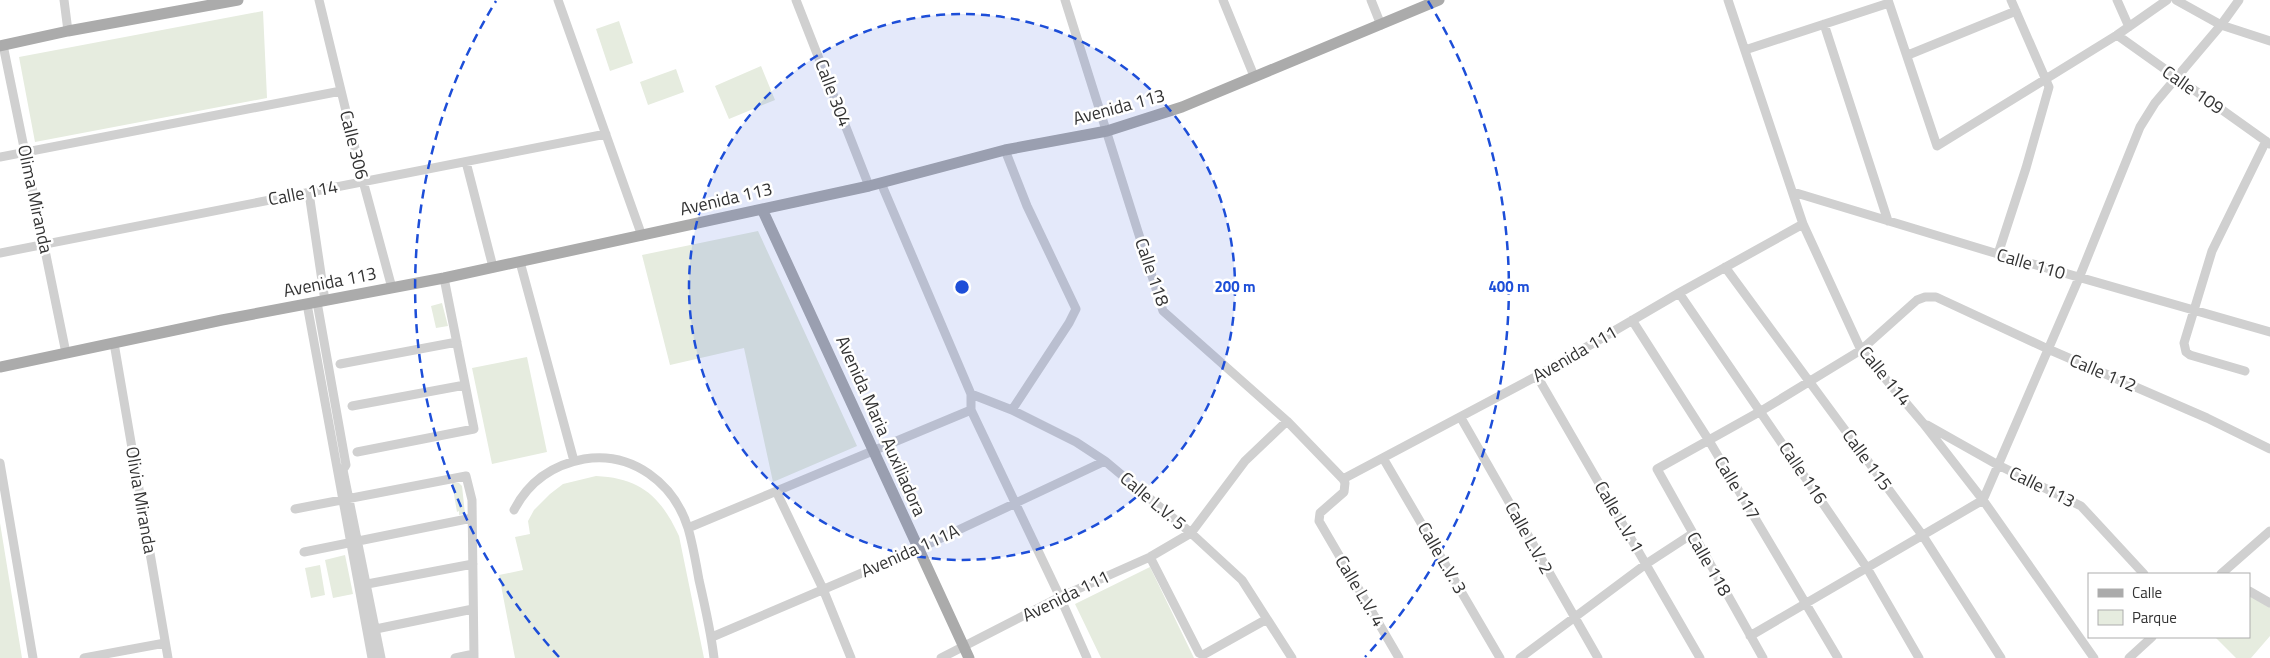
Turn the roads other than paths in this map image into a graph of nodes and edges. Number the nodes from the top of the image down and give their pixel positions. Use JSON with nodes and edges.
{"nodes":[{"id":1,"x":64,"y":0,"type":"edge"},
{"id":2,"x":238,"y":0,"type":"edge"},
{"id":3,"x":319,"y":0,"type":"edge"},
{"id":4,"x":558,"y":0,"type":"edge"},
{"id":5,"x":796,"y":0,"type":"edge"},
{"id":6,"x":1065,"y":0,"type":"edge"},
{"id":7,"x":1223,"y":0,"type":"edge"},
{"id":8,"x":1371,"y":0,"type":"edge"},
{"id":9,"x":1439,"y":0,"type":"edge"},
{"id":10,"x":1728,"y":0,"type":"edge"},
{"id":11,"x":2011,"y":0,"type":"edge"},
{"id":12,"x":2117,"y":0,"type":"edge"},
{"id":13,"x":2167,"y":0,"type":"edge"},
{"id":14,"x":2176,"y":0,"type":"edge"},
{"id":15,"x":2239,"y":0,"type":"edge"},
{"id":16,"x":1889,"y":2,"type":"edge"},
{"id":17,"x":2016,"y":11,"type":"junction"},
{"id":18,"x":1824,"y":24,"type":"junction"},
{"id":19,"x":1381,"y":25,"type":"junction"},
{"id":20,"x":2221,"y":25,"type":"junction"},
{"id":21,"x":2129,"y":27,"type":"junction"},
{"id":22,"x":68,"y":31,"type":"junction"},
{"id":23,"x":2117,"y":35,"type":"junction"},
{"id":24,"x":2270,"y":41,"type":"edge"},
{"id":25,"x":2,"y":46,"type":"edge"},
{"id":26,"x":1746,"y":50,"type":"junction"},
{"id":27,"x":1908,"y":55,"type":"junction"},
{"id":28,"x":1254,"y":76,"type":"junction"},
{"id":29,"x":2175,"y":77,"type":"junction"},
{"id":30,"x":2045,"y":79,"type":"junction"},
{"id":31,"x":341,"y":91,"type":"junction"},
{"id":32,"x":1107,"y":131,"type":"junction"},
{"id":33,"x":606,"y":134,"type":"junction"},
{"id":34,"x":2268,"y":143,"type":"edge"},
{"id":35,"x":1005,"y":150,"type":"junction"},
{"id":36,"x":26,"y":153,"type":"junction"},
{"id":37,"x":0,"y":157,"type":"edge"},
{"id":38,"x":466,"y":162,"type":"junction"},
{"id":39,"x":363,"y":181,"type":"junction"},
{"id":40,"x":882,"y":183,"type":"junction"},
{"id":41,"x":870,"y":186,"type":"junction"},
{"id":42,"x":309,"y":192,"type":"junction"},
{"id":43,"x":1793,"y":192,"type":"junction"},
{"id":44,"x":762,"y":208,"type":"junction"},
{"id":45,"x":1888,"y":221,"type":"junction"},
{"id":46,"x":1803,"y":224,"type":"junction"},
{"id":47,"x":642,"y":236,"type":"junction"},
{"id":48,"x":45,"y":244,"type":"junction"},
{"id":49,"x":0,"y":253,"type":"edge"},
{"id":50,"x":1998,"y":254,"type":"junction"},
{"id":51,"x":520,"y":262,"type":"junction"},
{"id":52,"x":1725,"y":267,"type":"junction"},
{"id":53,"x":492,"y":268,"type":"junction"},
{"id":54,"x":444,"y":278,"type":"junction"},
{"id":55,"x":2079,"y":278,"type":"junction"},
{"id":56,"x":392,"y":288,"type":"junction"},
{"id":57,"x":1679,"y":293,"type":"junction"},
{"id":58,"x":316,"y":303,"type":"junction"},
{"id":59,"x":2193,"y":310,"type":"junction"},
{"id":60,"x":1632,"y":320,"type":"junction"},
{"id":61,"x":2270,"y":332,"type":"edge"},
{"id":62,"x":457,"y":342,"type":"junction"},
{"id":63,"x":114,"y":343,"type":"junction"},
{"id":64,"x":1861,"y":350,"type":"junction"},
{"id":65,"x":2048,"y":350,"type":"junction"},
{"id":66,"x":66,"y":353,"type":"junction"},
{"id":67,"x":340,"y":364,"type":"dead end"},
{"id":68,"x":0,"y":366,"type":"edge"},
{"id":69,"x":2245,"y":370,"type":"dead end"},
{"id":70,"x":1536,"y":376,"type":"junction"},
{"id":71,"x":1811,"y":382,"type":"junction"},
{"id":72,"x":465,"y":385,"type":"junction"},
{"id":73,"x":971,"y":394,"type":"junction"},
{"id":74,"x":352,"y":406,"type":"dead end"},
{"id":75,"x":971,"y":410,"type":"junction"},
{"id":76,"x":1012,"y":410,"type":"junction"},
{"id":77,"x":1761,"y":411,"type":"junction"},
{"id":78,"x":1461,"y":418,"type":"junction"},
{"id":79,"x":1287,"y":421,"type":"junction"},
{"id":80,"x":1923,"y":423,"type":"junction"},
{"id":81,"x":1708,"y":439,"type":"junction"},
{"id":82,"x":2270,"y":449,"type":"edge"},
{"id":83,"x":873,"y":450,"type":"junction"},
{"id":84,"x":357,"y":452,"type":"dead end"},
{"id":85,"x":1383,"y":458,"type":"junction"},
{"id":86,"x":574,"y":461,"type":"junction"},
{"id":87,"x":1105,"y":461,"type":"junction"},
{"id":88,"x":0,"y":463,"type":"edge"},
{"id":89,"x":1998,"y":465,"type":"junction"},
{"id":90,"x":1343,"y":479,"type":"junction"},
{"id":91,"x":777,"y":492,"type":"junction"},
{"id":92,"x":346,"y":499,"type":"junction"},
{"id":93,"x":1982,"y":500,"type":"junction"},
{"id":94,"x":1015,"y":502,"type":"junction"},
{"id":95,"x":295,"y":509,"type":"dead end"},
{"id":96,"x":514,"y":510,"type":"dead end"},
{"id":97,"x":472,"y":518,"type":"junction"},
{"id":98,"x":688,"y":528,"type":"junction"},
{"id":99,"x":2270,"y":531,"type":"edge"},
{"id":100,"x":1191,"y":533,"type":"junction"},
{"id":101,"x":1692,"y":534,"type":"junction"},
{"id":102,"x":1923,"y":536,"type":"junction"},
{"id":103,"x":354,"y":542,"type":"junction"},
{"id":104,"x":918,"y":549,"type":"junction"},
{"id":105,"x":304,"y":552,"type":"dead end"},
{"id":106,"x":1150,"y":557,"type":"junction"},
{"id":107,"x":472,"y":564,"type":"junction"},
{"id":108,"x":1646,"y":564,"type":"junction"},
{"id":109,"x":1867,"y":568,"type":"junction"},
{"id":110,"x":2143,"y":573,"type":"edge"},
{"id":111,"x":2222,"y":573,"type":"edge"},
{"id":112,"x":362,"y":585,"type":"junction"},
{"id":113,"x":822,"y":589,"type":"junction"},
{"id":114,"x":2250,"y":592,"type":"edge"},
{"id":115,"x":1060,"y":597,"type":"junction"},
{"id":116,"x":2270,"y":602,"type":"edge"},
{"id":117,"x":1806,"y":604,"type":"junction"},
{"id":118,"x":473,"y":609,"type":"junction"},
{"id":119,"x":1574,"y":618,"type":"junction"},
{"id":120,"x":1267,"y":619,"type":"junction"},
{"id":121,"x":371,"y":630,"type":"junction"},
{"id":122,"x":1750,"y":636,"type":"junction"},
{"id":123,"x":712,"y":637,"type":"junction"},
{"id":124,"x":2151,"y":638,"type":"edge"},
{"id":125,"x":165,"y":643,"type":"junction"},
{"id":126,"x":966,"y":653,"type":"edge"},
{"id":127,"x":474,"y":656,"type":"edge"},
{"id":128,"x":34,"y":658,"type":"edge"},
{"id":129,"x":84,"y":658,"type":"edge"},
{"id":130,"x":168,"y":658,"type":"edge"},
{"id":131,"x":372,"y":658,"type":"edge"},
{"id":132,"x":381,"y":658,"type":"edge"},
{"id":133,"x":455,"y":658,"type":"edge"},
{"id":134,"x":714,"y":658,"type":"edge"},
{"id":135,"x":851,"y":658,"type":"edge"},
{"id":136,"x":941,"y":658,"type":"edge"},
{"id":137,"x":1087,"y":658,"type":"edge"},
{"id":138,"x":1292,"y":658,"type":"edge"},
{"id":139,"x":1399,"y":658,"type":"edge"},
{"id":140,"x":1500,"y":658,"type":"edge"},
{"id":141,"x":1520,"y":658,"type":"edge"},
{"id":142,"x":1598,"y":658,"type":"edge"},
{"id":143,"x":1700,"y":658,"type":"edge"},
{"id":144,"x":1763,"y":658,"type":"edge"},
{"id":145,"x":1838,"y":658,"type":"edge"},
{"id":146,"x":1919,"y":658,"type":"edge"},
{"id":147,"x":2001,"y":658,"type":"edge"},
{"id":148,"x":2094,"y":658,"type":"edge"},
{"id":149,"x":2129,"y":658,"type":"edge"}],
"edges":[{"from":1,"to":22,"type":"street"},
{"from":2,"to":22,"type":"main road"},
{"from":3,"to":31,"type":"street","name":"Calle 306"},
{"from":4,"to":33,"type":"street"},
{"from":5,"to":41,"type":"street","name":"Calle 304"},
{"from":6,"to":32,"type":"street","name":"Calle 118"},
{"from":7,"to":28,"type":"street"},
{"from":8,"to":19,"type":"street"},
{"from":9,"to":19,"type":"main road","name":"Avenida 113"},
{"from":10,"to":26,"type":"street","name":"Calle 114"},
{"from":11,"to":17,"type":"street"},
{"from":12,"to":21,"type":"street"},
{"from":13,"to":21,"type":"street"},
{"from":14,"to":20,"type":"street"},
{"from":15,"to":20,"type":"street"},
{"from":16,"to":18,"type":"street"},
{"from":16,"to":27,"type":"street"},
{"from":17,"to":27,"type":"street"},
{"from":17,"to":30,"type":"street"},
{"from":18,"to":26,"type":"street"},
{"from":18,"to":45,"type":"street"},
{"from":19,"to":28,"type":"main road","name":"Avenida 113"},
{"from":20,"to":24,"type":"street"},
{"from":20,"to":29,"type":"street"},
{"from":21,"to":23,"type":"street"},
{"from":22,"to":25,"type":"main road"},
{"from":23,"to":29,"type":"street","name":"Calle 109"},
{"from":23,"to":30,"type":"street"},
{"from":25,"to":36,"type":"street","name":"Olima Miranda"},
{"from":26,"to":43,"type":"street","name":"Calle 114"},
{"from":27,"to":30,"type":"street"},
{"from":28,"to":32,"type":"main road","name":"Avenida 113"},
{"from":29,"to":34,"type":"street","name":"Calle 109"},
{"from":29,"to":55,"type":"street"},
{"from":30,"to":50,"type":"street"},
{"from":31,"to":36,"type":"street"},
{"from":31,"to":39,"type":"street","name":"Calle 306"},
{"from":32,"to":35,"type":"main road","name":"Avenida 113"},
{"from":32,"to":79,"type":"street","name":"Calle 118"},
{"from":33,"to":38,"type":"street","name":"Calle 114"},
{"from":33,"to":47,"type":"street"},
{"from":34,"to":59,"type":"street"},
{"from":35,"to":40,"type":"main road","name":"Avenida 113"},
{"from":35,"to":76,"type":"street"},
{"from":36,"to":37,"type":"street"},
{"from":36,"to":48,"type":"street","name":"Olima Miranda"},
{"from":38,"to":39,"type":"street","name":"Calle 114"},
{"from":38,"to":53,"type":"street"},
{"from":39,"to":42,"type":"street","name":"Calle 114"},
{"from":39,"to":56,"type":"street","name":"Calle 306"},
{"from":40,"to":41,"type":"main road","name":"Avenida 113"},
{"from":40,"to":73,"type":"street"},
{"from":41,"to":44,"type":"main road","name":"Avenida 113"},
{"from":42,"to":48,"type":"street","name":"Calle 114"},
{"from":42,"to":58,"type":"street"},
{"from":43,"to":45,"type":"street","name":"Calle 110"},
{"from":43,"to":46,"type":"street","name":"Calle 114"},
{"from":44,"to":47,"type":"main road","name":"Avenida 113"},
{"from":44,"to":83,"type":"main road","name":"Avenida Maria Auxiliadora"},
{"from":45,"to":50,"type":"street","name":"Calle 110"},
{"from":46,"to":52,"type":"street","name":"Avenida 111"},
{"from":46,"to":64,"type":"street","name":"Calle 114"},
{"from":47,"to":51,"type":"main road","name":"Avenida 113"},
{"from":48,"to":49,"type":"street","name":"Calle 114"},
{"from":48,"to":66,"type":"street","name":"Olima Miranda"},
{"from":50,"to":55,"type":"street","name":"Calle 110"},
{"from":51,"to":53,"type":"main road","name":"Avenida 113"},
{"from":51,"to":86,"type":"street"},
{"from":52,"to":57,"type":"street","name":"Avenida 111"},
{"from":52,"to":71,"type":"street","name":"Calle 115"},
{"from":53,"to":54,"type":"main road","name":"Avenida 113"},
{"from":54,"to":56,"type":"main road","name":"Avenida 113"},
{"from":54,"to":62,"type":"street"},
{"from":55,"to":59,"type":"street","name":"Calle 110"},
{"from":55,"to":65,"type":"street"},
{"from":56,"to":58,"type":"main road","name":"Avenida 113"},
{"from":57,"to":60,"type":"street","name":"Avenida 111"},
{"from":57,"to":77,"type":"street","name":"Calle 116"},
{"from":58,"to":63,"type":"main road","name":"Avenida 113"},
{"from":58,"to":92,"type":"street"},
{"from":59,"to":61,"type":"street","name":"Calle 110"},
{"from":59,"to":69,"type":"street"},
{"from":60,"to":70,"type":"street","name":"Avenida 111"},
{"from":60,"to":81,"type":"street","name":"Calle 117"},
{"from":62,"to":67,"type":"street"},
{"from":62,"to":72,"type":"street"},
{"from":63,"to":66,"type":"main road","name":"Avenida 113"},
{"from":63,"to":125,"type":"street","name":"Olivia Miranda"},
{"from":64,"to":65,"type":"street","name":"Calle 112"},
{"from":64,"to":71,"type":"street"},
{"from":64,"to":80,"type":"street","name":"Calle 114"},
{"from":65,"to":82,"type":"street","name":"Calle 112"},
{"from":65,"to":89,"type":"street"},
{"from":66,"to":68,"type":"main road","name":"Avenida 113"},
{"from":70,"to":78,"type":"street","name":"Avenida 111"},
{"from":70,"to":108,"type":"street","name":"Calle L.V. 1"},
{"from":71,"to":77,"type":"street"},
{"from":71,"to":102,"type":"street","name":"Calle 115"},
{"from":72,"to":74,"type":"street"},
{"from":72,"to":84,"type":"street"},
{"from":73,"to":75,"type":"street"},
{"from":73,"to":76,"type":"street","name":"Calle L.V. 5"},
{"from":75,"to":83,"type":"street"},
{"from":75,"to":94,"type":"street"},
{"from":76,"to":87,"type":"street","name":"Calle L.V. 5"},
{"from":77,"to":81,"type":"street"},
{"from":77,"to":109,"type":"street","name":"Calle 116"},
{"from":78,"to":85,"type":"street","name":"Avenida 111"},
{"from":78,"to":119,"type":"street","name":"Calle L.V. 2"},
{"from":79,"to":90,"type":"street","name":"Calle 118"},
{"from":79,"to":100,"type":"street"},
{"from":80,"to":89,"type":"street","name":"Calle 113"},
{"from":80,"to":93,"type":"street","name":"Calle 114"},
{"from":81,"to":101,"type":"street","name":"Calle 118"},
{"from":81,"to":117,"type":"street","name":"Calle 117"},
{"from":83,"to":91,"type":"street"},
{"from":83,"to":104,"type":"main road","name":"Avenida Maria Auxiliadora"},
{"from":85,"to":90,"type":"street","name":"Avenida 111"},
{"from":85,"to":140,"type":"street","name":"Calle L.V. 3"},
{"from":86,"to":96,"type":"street"},
{"from":86,"to":98,"type":"street"},
{"from":87,"to":94,"type":"street","name":"Avenida 111A"},
{"from":87,"to":100,"type":"street","name":"Calle L.V. 5"},
{"from":88,"to":128,"type":"street"},
{"from":89,"to":93,"type":"street"},
{"from":89,"to":110,"type":"street","name":"Calle 113"},
{"from":90,"to":139,"type":"street","name":"Calle L.V. 4"},
{"from":91,"to":98,"type":"street"},
{"from":91,"to":113,"type":"street"},
{"from":92,"to":95,"type":"street"},
{"from":92,"to":97,"type":"street"},
{"from":92,"to":103,"type":"street"},
{"from":93,"to":102,"type":"street"},
{"from":93,"to":148,"type":"street","name":"Calle 114"},
{"from":94,"to":104,"type":"street","name":"Avenida 111A"},
{"from":94,"to":115,"type":"street"},
{"from":97,"to":103,"type":"street"},
{"from":97,"to":107,"type":"street"},
{"from":98,"to":123,"type":"street"},
{"from":99,"to":111,"type":"street"},
{"from":100,"to":106,"type":"street","name":"Avenida 111"},
{"from":100,"to":120,"type":"street","name":"Calle L.V. 5"},
{"from":101,"to":108,"type":"street"},
{"from":101,"to":122,"type":"street","name":"Calle 118"},
{"from":102,"to":109,"type":"street"},
{"from":102,"to":147,"type":"street","name":"Calle 115"},
{"from":103,"to":105,"type":"street"},
{"from":103,"to":112,"type":"street"},
{"from":104,"to":113,"type":"street","name":"Avenida 111A"},
{"from":104,"to":126,"type":"main road","name":"Avenida Maria Auxiliadora"},
{"from":106,"to":115,"type":"street","name":"Avenida 111"},
{"from":106,"to":120,"type":"street"},
{"from":107,"to":112,"type":"street"},
{"from":107,"to":118,"type":"street"},
{"from":108,"to":119,"type":"street"},
{"from":108,"to":143,"type":"street","name":"Calle L.V. 1"},
{"from":109,"to":117,"type":"street"},
{"from":109,"to":146,"type":"street","name":"Calle 116"},
{"from":112,"to":121,"type":"street"},
{"from":113,"to":123,"type":"street","name":"Avenida 111A"},
{"from":113,"to":135,"type":"street"},
{"from":114,"to":116,"type":"street"},
{"from":115,"to":126,"type":"street","name":"Avenida 111"},
{"from":115,"to":137,"type":"street"},
{"from":117,"to":122,"type":"street"},
{"from":117,"to":145,"type":"street","name":"Calle 117"},
{"from":118,"to":121,"type":"street"},
{"from":118,"to":127,"type":"street"},
{"from":119,"to":141,"type":"street"},
{"from":119,"to":142,"type":"street","name":"Calle L.V. 2"},
{"from":120,"to":138,"type":"street","name":"Calle L.V. 5"},
{"from":121,"to":131,"type":"street"},
{"from":121,"to":132,"type":"street"},
{"from":122,"to":144,"type":"street","name":"Calle 118"},
{"from":123,"to":134,"type":"street"},
{"from":124,"to":149,"type":"street"},
{"from":125,"to":129,"type":"street"},
{"from":125,"to":130,"type":"street","name":"Olivia Miranda"},
{"from":126,"to":136,"type":"street","name":"Avenida 111"},
{"from":127,"to":133,"type":"street"}]}
